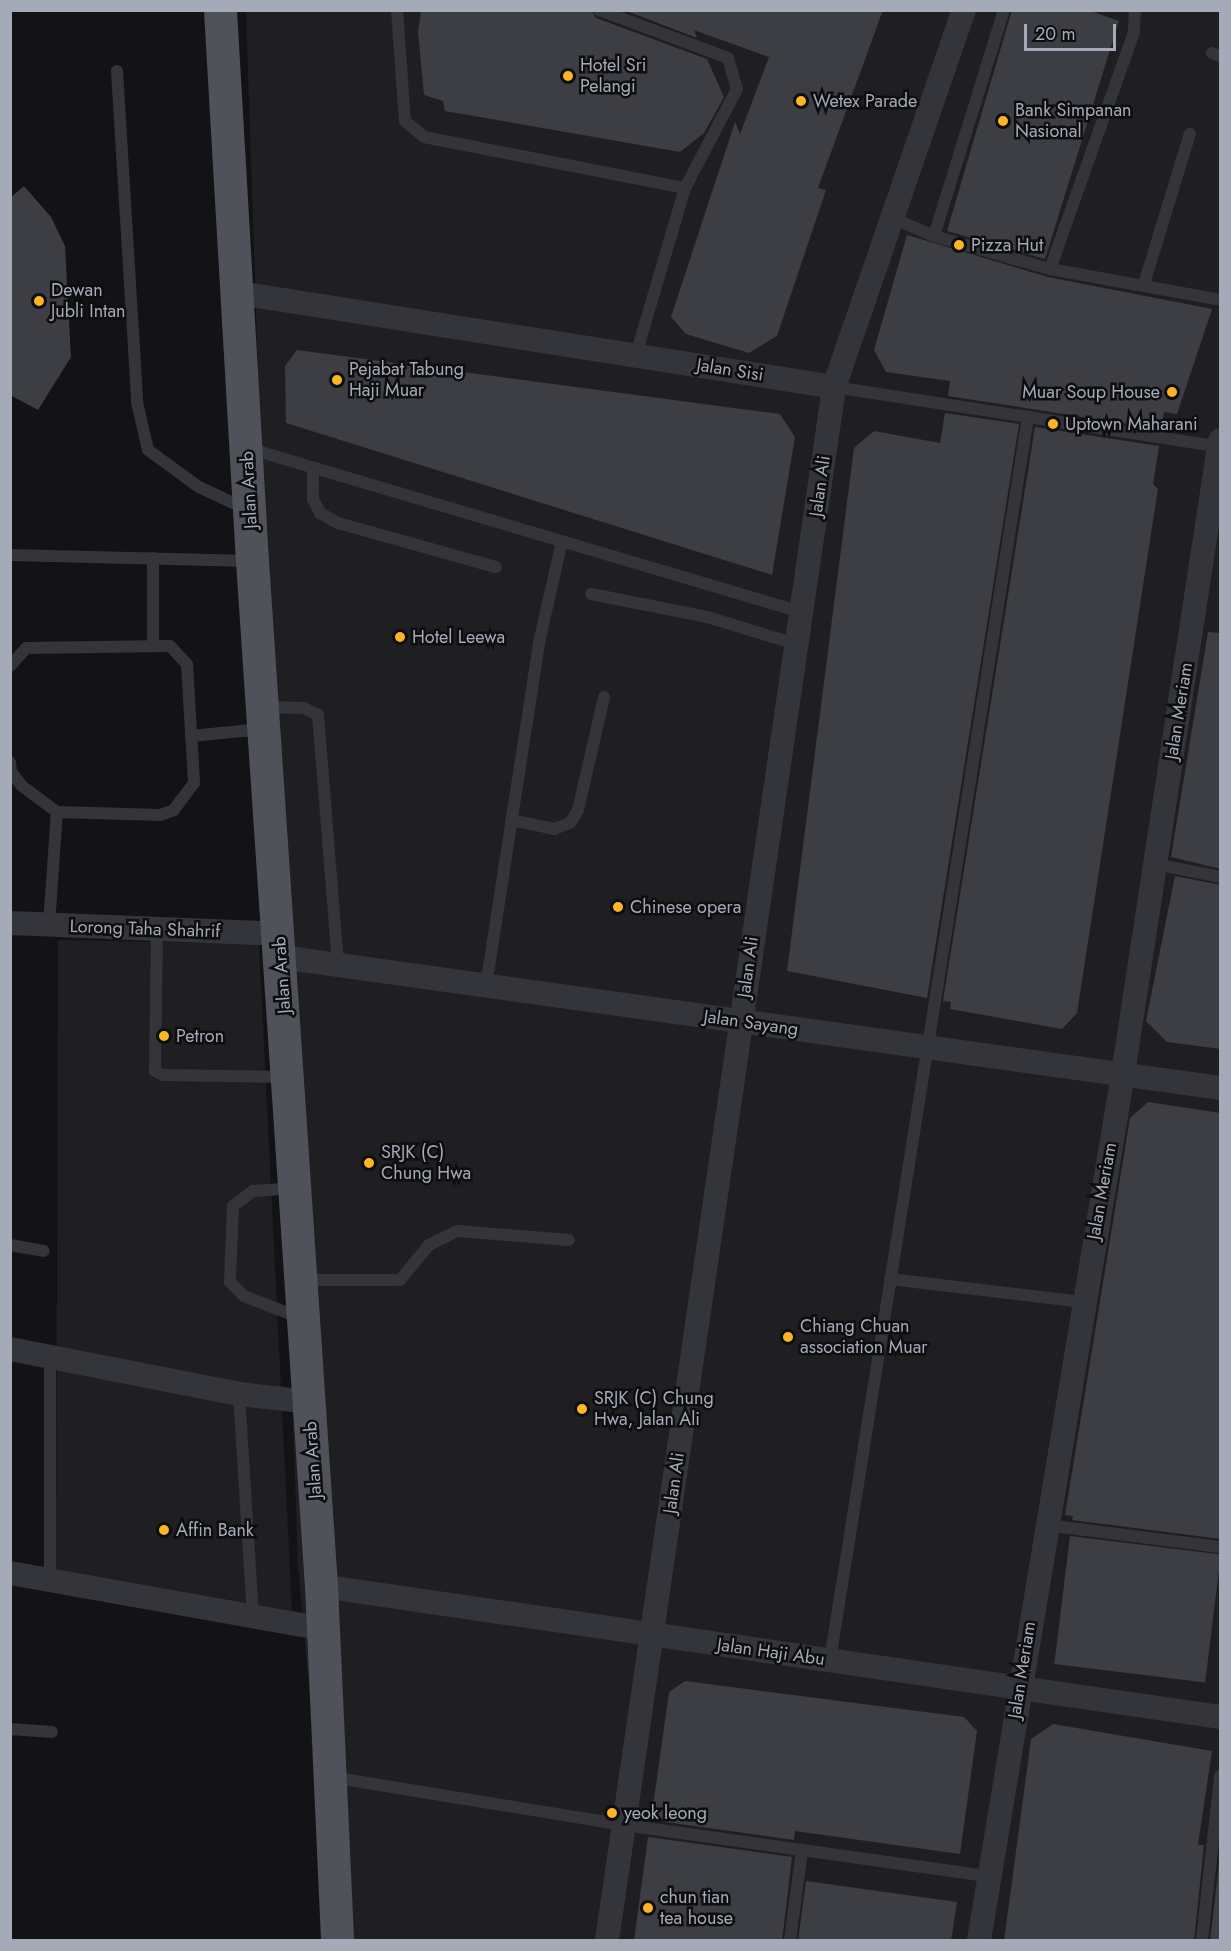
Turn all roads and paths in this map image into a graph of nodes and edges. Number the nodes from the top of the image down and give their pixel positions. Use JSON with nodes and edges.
{"nodes":[{"id":1,"x":220,"y":10,"type":"edge"},
{"id":2,"x":397,"y":10,"type":"edge"},
{"id":3,"x":599,"y":10,"type":"edge"},
{"id":4,"x":964,"y":10,"type":"edge"},
{"id":5,"x":1004,"y":10,"type":"edge"},
{"id":6,"x":1135,"y":10,"type":"edge"},
{"id":7,"x":117,"y":71,"type":"dead end"},
{"id":8,"x":1190,"y":134,"type":"dead end"},
{"id":9,"x":685,"y":188,"type":"junction"},
{"id":10,"x":892,"y":218,"type":"junction"},
{"id":11,"x":934,"y":236,"type":"junction"},
{"id":12,"x":1050,"y":269,"type":"junction"},
{"id":13,"x":1144,"y":284,"type":"junction"},
{"id":14,"x":239,"y":292,"type":"junction"},
{"id":15,"x":1221,"y":300,"type":"edge"},
{"id":16,"x":636,"y":355,"type":"junction"},
{"id":17,"x":834,"y":387,"type":"junction"},
{"id":18,"x":1028,"y":417,"type":"junction"},
{"id":19,"x":1220,"y":445,"type":"edge"},
{"id":20,"x":246,"y":448,"type":"junction"},
{"id":21,"x":313,"y":468,"type":"junction"},
{"id":22,"x":250,"y":511,"type":"junction"},
{"id":23,"x":562,"y":541,"type":"junction"},
{"id":24,"x":10,"y":555,"type":"edge"},
{"id":25,"x":153,"y":558,"type":"junction"},
{"id":26,"x":252,"y":561,"type":"junction"},
{"id":27,"x":496,"y":567,"type":"dead end"},
{"id":28,"x":591,"y":594,"type":"dead end"},
{"id":29,"x":801,"y":612,"type":"junction"},
{"id":30,"x":796,"y":644,"type":"junction"},
{"id":31,"x":153,"y":646,"type":"junction"},
{"id":32,"x":10,"y":666,"type":"edge"},
{"id":33,"x":604,"y":697,"type":"dead end"},
{"id":34,"x":264,"y":718,"type":"junction"},
{"id":35,"x":191,"y":736,"type":"junction"},
{"id":36,"x":10,"y":762,"type":"edge"},
{"id":37,"x":57,"y":812,"type":"junction"},
{"id":38,"x":511,"y":820,"type":"junction"},
{"id":39,"x":1155,"y":864,"type":"junction"},
{"id":40,"x":1221,"y":877,"type":"edge"},
{"id":41,"x":10,"y":923,"type":"edge"},
{"id":42,"x":49,"y":925,"type":"junction"},
{"id":43,"x":157,"y":929,"type":"junction"},
{"id":44,"x":280,"y":946,"type":"junction"},
{"id":45,"x":338,"y":965,"type":"junction"},
{"id":46,"x":486,"y":986,"type":"junction"},
{"id":47,"x":740,"y":1021,"type":"junction"},
{"id":48,"x":927,"y":1047,"type":"junction"},
{"id":49,"x":1122,"y":1074,"type":"junction"},
{"id":50,"x":289,"y":1077,"type":"junction"},
{"id":51,"x":1221,"y":1088,"type":"edge"},
{"id":52,"x":295,"y":1188,"type":"junction"},
{"id":53,"x":569,"y":1240,"type":"dead end"},
{"id":54,"x":10,"y":1245,"type":"edge"},
{"id":55,"x":44,"y":1251,"type":"dead end"},
{"id":56,"x":890,"y":1279,"type":"junction"},
{"id":57,"x":301,"y":1280,"type":"junction"},
{"id":58,"x":1083,"y":1302,"type":"junction"},
{"id":59,"x":304,"y":1320,"type":"junction"},
{"id":60,"x":10,"y":1349,"type":"edge"},
{"id":61,"x":50,"y":1357,"type":"junction"},
{"id":62,"x":239,"y":1394,"type":"junction"},
{"id":63,"x":309,"y":1402,"type":"junction"},
{"id":64,"x":1045,"y":1525,"type":"junction"},
{"id":65,"x":1221,"y":1547,"type":"edge"},
{"id":66,"x":10,"y":1573,"type":"edge"},
{"id":67,"x":50,"y":1580,"type":"junction"},
{"id":68,"x":321,"y":1586,"type":"junction"},
{"id":69,"x":253,"y":1616,"type":"junction"},
{"id":70,"x":323,"y":1629,"type":"junction"},
{"id":71,"x":652,"y":1634,"type":"junction"},
{"id":72,"x":830,"y":1660,"type":"junction"},
{"id":73,"x":1019,"y":1688,"type":"junction"},
{"id":74,"x":1221,"y":1717,"type":"edge"},
{"id":75,"x":10,"y":1729,"type":"edge"},
{"id":76,"x":52,"y":1732,"type":"dead end"},
{"id":77,"x":1221,"y":1776,"type":"edge"},
{"id":78,"x":330,"y":1777,"type":"junction"},
{"id":79,"x":1219,"y":1805,"type":"edge"},
{"id":80,"x":624,"y":1826,"type":"junction"},
{"id":81,"x":802,"y":1850,"type":"junction"},
{"id":82,"x":988,"y":1876,"type":"junction"},
{"id":83,"x":337,"y":1941,"type":"edge"},
{"id":84,"x":608,"y":1941,"type":"edge"},
{"id":85,"x":790,"y":1941,"type":"edge"},
{"id":86,"x":979,"y":1941,"type":"edge"},
{"id":87,"x":1202,"y":1941,"type":"edge"}],
"edges":[{"from":1,"to":14,"type":"main road","name":"Jalan Arab"},
{"from":2,"to":9,"type":"lane"},
{"from":3,"to":9,"type":"lane"},
{"from":4,"to":10,"type":"street","name":"Jalan Ali"},
{"from":5,"to":11,"type":"lane"},
{"from":6,"to":12,"type":"lane"},
{"from":7,"to":22,"type":"lane"},
{"from":8,"to":13,"type":"lane"},
{"from":9,"to":16,"type":"lane"},
{"from":10,"to":11,"type":"lane"},
{"from":10,"to":17,"type":"street","name":"Jalan Ali"},
{"from":11,"to":12,"type":"lane"},
{"from":12,"to":13,"type":"lane"},
{"from":13,"to":15,"type":"lane"},
{"from":14,"to":16,"type":"street","name":"Jalan Sisi"},
{"from":14,"to":20,"type":"main road","name":"Jalan Arab"},
{"from":16,"to":17,"type":"street","name":"Jalan Sisi"},
{"from":17,"to":18,"type":"lane","name":"Jalan Sisi"},
{"from":17,"to":29,"type":"street","name":"Jalan Ali"},
{"from":18,"to":19,"type":"lane","name":"Jalan Sisi"},
{"from":18,"to":48,"type":"lane"},
{"from":19,"to":39,"type":"street","name":"Jalan Meriam"},
{"from":20,"to":21,"type":"lane"},
{"from":20,"to":22,"type":"main road","name":"Jalan Arab"},
{"from":21,"to":23,"type":"lane"},
{"from":21,"to":27,"type":"lane"},
{"from":22,"to":26,"type":"main road","name":"Jalan Arab"},
{"from":23,"to":29,"type":"lane"},
{"from":23,"to":38,"type":"lane"},
{"from":24,"to":25,"type":"lane"},
{"from":25,"to":26,"type":"lane"},
{"from":25,"to":31,"type":"lane"},
{"from":26,"to":34,"type":"main road","name":"Jalan Arab"},
{"from":28,"to":30,"type":"lane"},
{"from":29,"to":30,"type":"street","name":"Jalan Ali"},
{"from":30,"to":47,"type":"street","name":"Jalan Ali"},
{"from":31,"to":32,"type":"lane"},
{"from":31,"to":35,"type":"lane"},
{"from":33,"to":38,"type":"lane"},
{"from":34,"to":35,"type":"lane"},
{"from":34,"to":44,"type":"main road","name":"Jalan Arab"},
{"from":34,"to":45,"type":"lane"},
{"from":35,"to":37,"type":"lane"},
{"from":36,"to":37,"type":"lane"},
{"from":37,"to":42,"type":"lane"},
{"from":38,"to":46,"type":"lane"},
{"from":39,"to":40,"type":"lane"},
{"from":39,"to":49,"type":"street","name":"Jalan Meriam"},
{"from":41,"to":42,"type":"street","name":"Lorong Taha Shahrif"},
{"from":42,"to":43,"type":"street","name":"Lorong Taha Shahrif"},
{"from":43,"to":44,"type":"street","name":"Lorong Taha Shahrif"},
{"from":43,"to":50,"type":"lane"},
{"from":44,"to":45,"type":"street","name":"Jalan Sayang"},
{"from":44,"to":50,"type":"main road","name":"Jalan Arab"},
{"from":45,"to":46,"type":"street","name":"Jalan Sayang"},
{"from":46,"to":47,"type":"street","name":"Jalan Sayang"},
{"from":47,"to":48,"type":"street","name":"Jalan Sayang"},
{"from":47,"to":71,"type":"street","name":"Jalan Ali"},
{"from":48,"to":49,"type":"street","name":"Jalan Sayang"},
{"from":48,"to":56,"type":"lane"},
{"from":49,"to":51,"type":"street","name":"Jalan Sayang"},
{"from":49,"to":58,"type":"street","name":"Jalan Meriam"},
{"from":50,"to":52,"type":"main road","name":"Jalan Arab"},
{"from":52,"to":57,"type":"main road","name":"Jalan Arab"},
{"from":52,"to":59,"type":"lane"},
{"from":53,"to":57,"type":"lane"},
{"from":54,"to":55,"type":"lane"},
{"from":56,"to":58,"type":"lane"},
{"from":56,"to":72,"type":"lane"},
{"from":57,"to":59,"type":"main road","name":"Jalan Arab"},
{"from":58,"to":64,"type":"street","name":"Jalan Meriam"},
{"from":59,"to":63,"type":"main road","name":"Jalan Arab"},
{"from":60,"to":61,"type":"street"},
{"from":61,"to":62,"type":"street"},
{"from":61,"to":67,"type":"lane"},
{"from":62,"to":63,"type":"street"},
{"from":62,"to":69,"type":"lane"},
{"from":63,"to":68,"type":"main road","name":"Jalan Arab"},
{"from":64,"to":65,"type":"lane"},
{"from":64,"to":73,"type":"street","name":"Jalan Meriam"},
{"from":66,"to":67,"type":"street"},
{"from":67,"to":69,"type":"street"},
{"from":68,"to":70,"type":"main road","name":"Jalan Arab"},
{"from":68,"to":71,"type":"street","name":"Jalan Haji Abu"},
{"from":69,"to":70,"type":"street"},
{"from":70,"to":78,"type":"main road","name":"Jalan Arab"},
{"from":71,"to":72,"type":"street","name":"Jalan Haji Abu"},
{"from":71,"to":80,"type":"street","name":"Jalan Ali"},
{"from":72,"to":73,"type":"street","name":"Jalan Haji Abu"},
{"from":73,"to":74,"type":"street","name":"Jalan Haji Abu"},
{"from":73,"to":82,"type":"street","name":"Jalan Meriam"},
{"from":75,"to":76,"type":"lane"},
{"from":77,"to":79,"type":"lane"},
{"from":78,"to":80,"type":"lane"},
{"from":78,"to":83,"type":"main road","name":"Jalan Arab"},
{"from":79,"to":87,"type":"lane"},
{"from":80,"to":81,"type":"lane"},
{"from":80,"to":84,"type":"street","name":"Jalan Ali"},
{"from":81,"to":82,"type":"lane"},
{"from":81,"to":85,"type":"lane"},
{"from":82,"to":86,"type":"street","name":"Jalan Meriam"}]}
